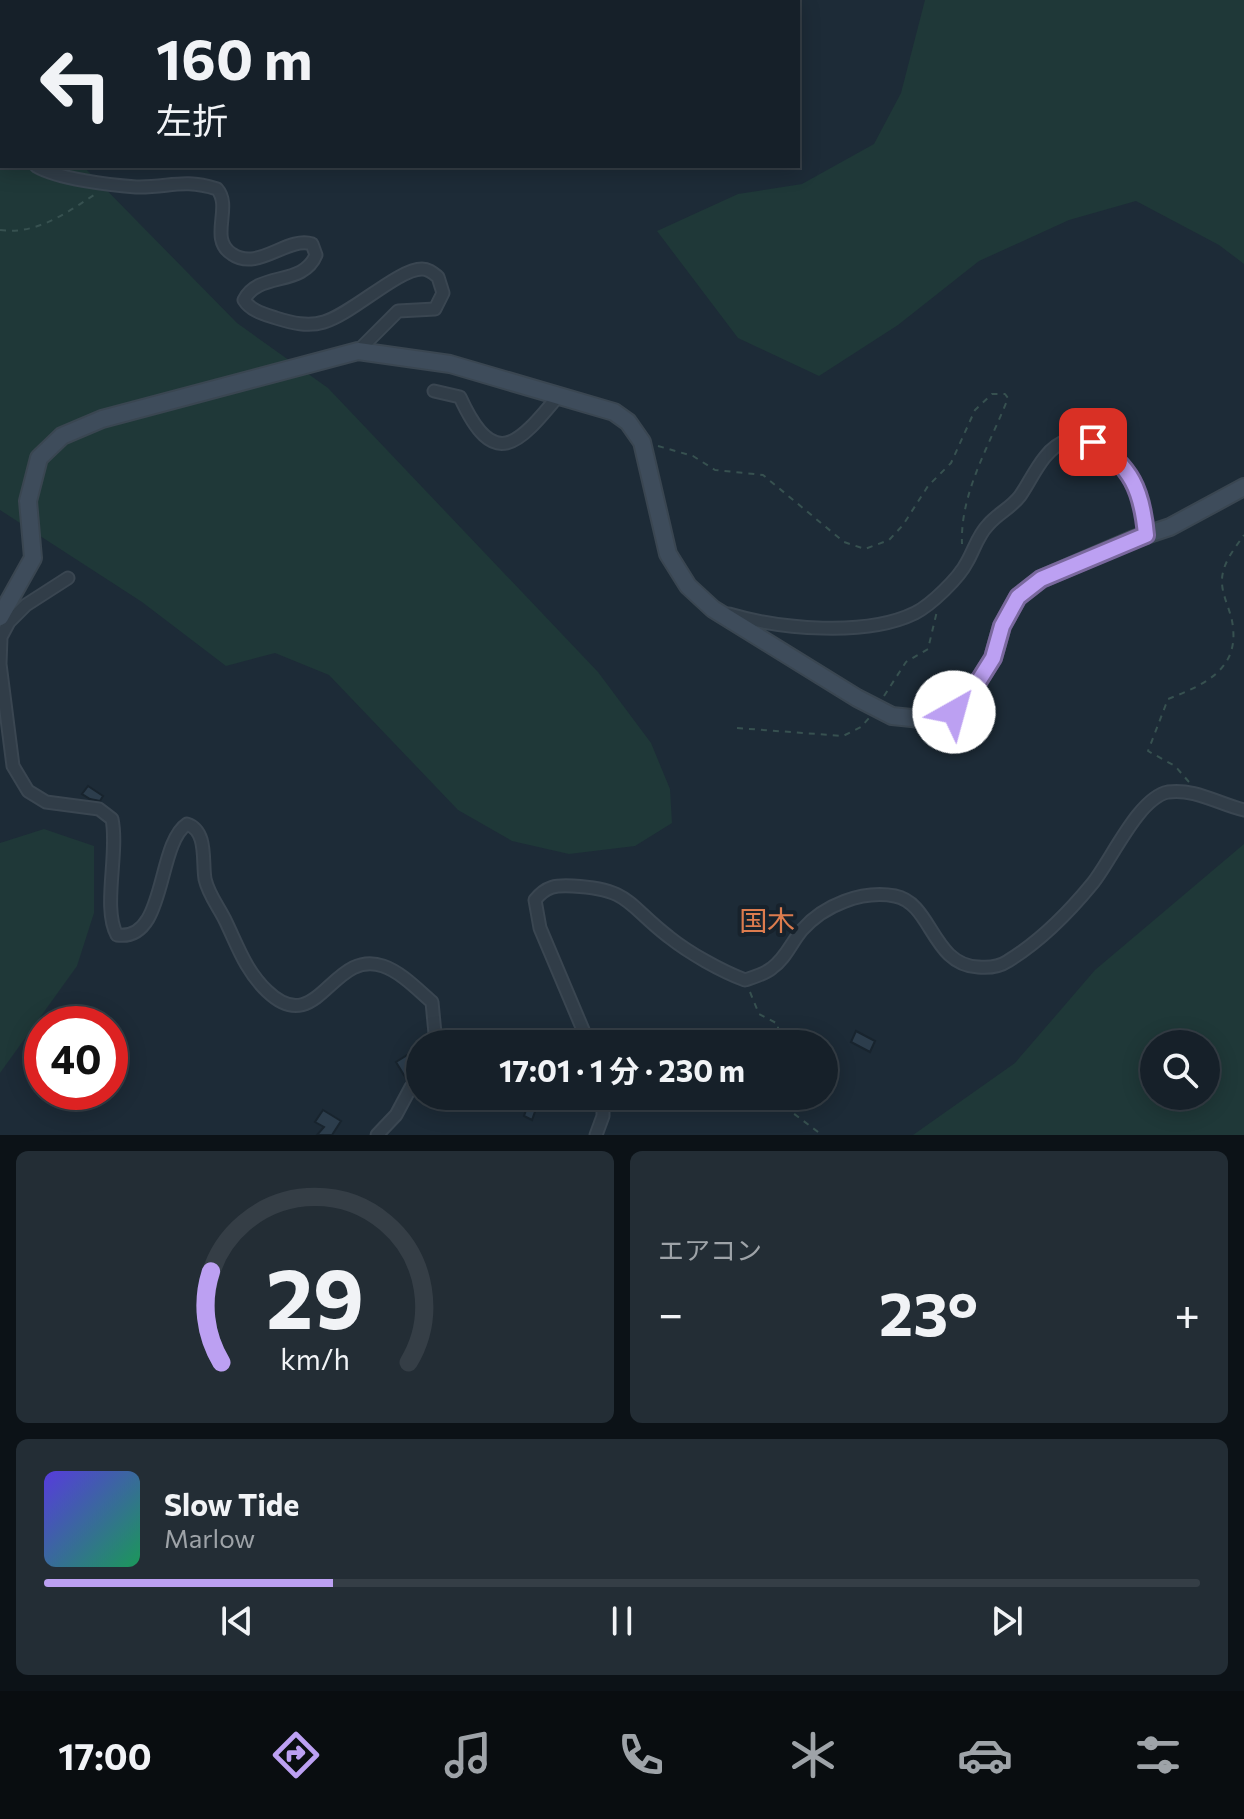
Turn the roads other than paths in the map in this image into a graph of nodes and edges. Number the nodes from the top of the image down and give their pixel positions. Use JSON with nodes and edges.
{"nodes":[{"id":1,"x":40,"y":168,"type":"edge"},
{"id":2,"x":358,"y":351,"type":"junction"},
{"id":3,"x":434,"y":391,"type":"dead end"},
{"id":4,"x":559,"y":395,"type":"junction"},
{"id":5,"x":1244,"y":487,"type":"edge"},
{"id":6,"x":1146,"y":535,"type":"junction"},
{"id":7,"x":68,"y":578,"type":"dead end"},
{"id":8,"x":713,"y":609,"type":"junction"},
{"id":9,"x":0,"y":617,"type":"edge"},
{"id":10,"x":1244,"y":810,"type":"edge"},
{"id":11,"x":435,"y":1030,"type":"edge"},
{"id":12,"x":583,"y":1030,"type":"edge"},
{"id":13,"x":406,"y":1096,"type":"edge"},
{"id":14,"x":603,"y":1110,"type":"edge"},
{"id":15,"x":377,"y":1135,"type":"edge"},
{"id":16,"x":596,"y":1135,"type":"edge"}],
"edges":[{"from":1,"to":2,"type":"street"},
{"from":2,"to":4,"type":"street"},
{"from":2,"to":9,"type":"street"},
{"from":3,"to":4,"type":"street"},
{"from":4,"to":8,"type":"street"},
{"from":5,"to":6,"type":"street"},
{"from":6,"to":8,"type":"street"},
{"from":6,"to":8,"type":"street"},
{"from":7,"to":11,"type":"street"},
{"from":10,"to":12,"type":"street"},
{"from":13,"to":15,"type":"street"},
{"from":14,"to":16,"type":"street"}]}
